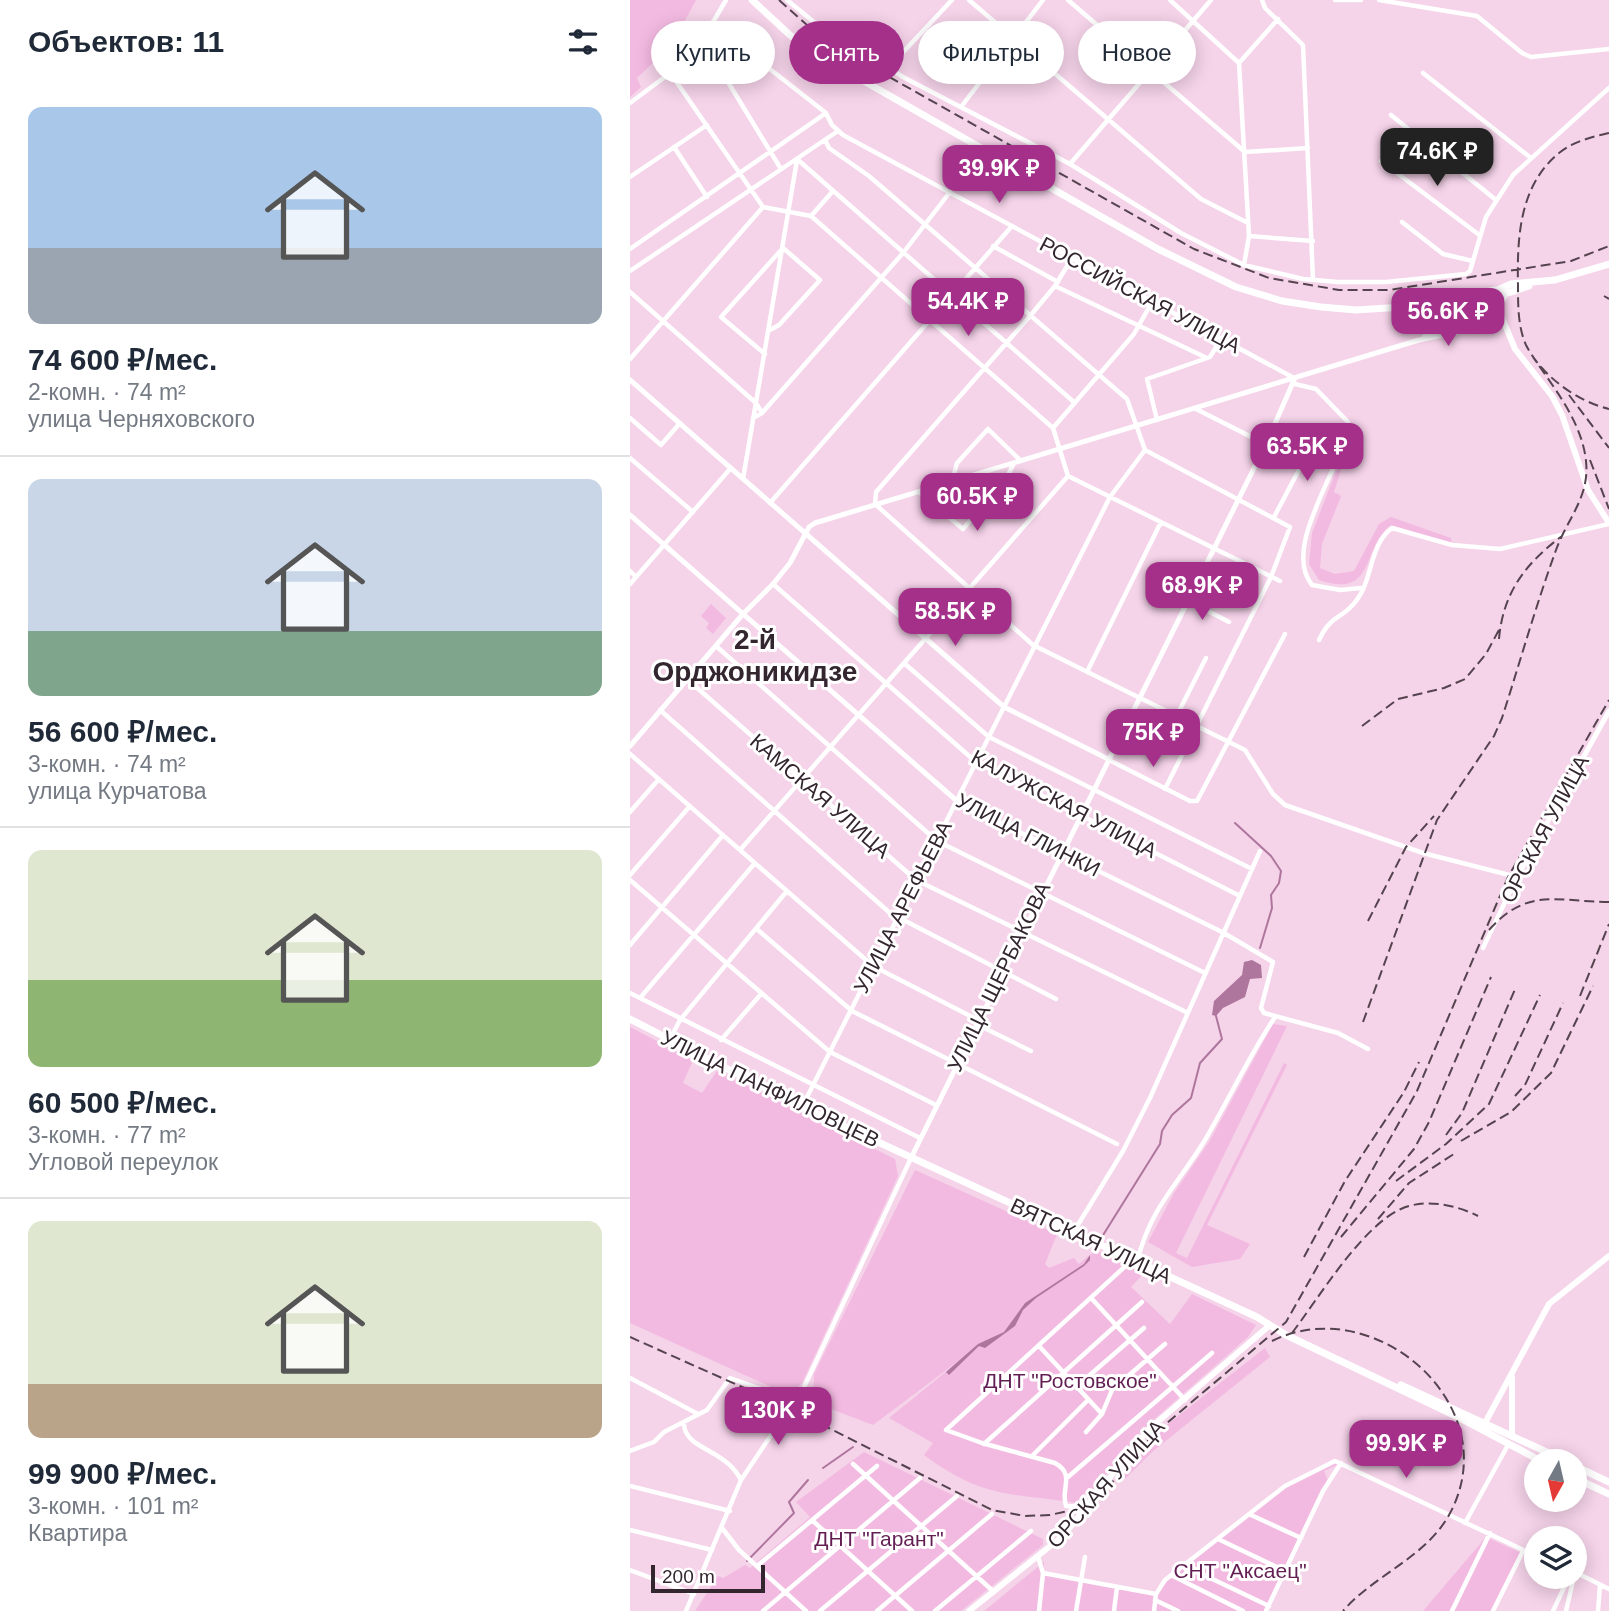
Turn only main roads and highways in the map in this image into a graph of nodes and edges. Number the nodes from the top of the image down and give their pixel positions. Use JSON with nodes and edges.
{"nodes":[{"id":1,"x":754,"y":0,"type":"edge"},
{"id":2,"x":1609,"y":266,"type":"edge"},
{"id":3,"x":1523,"y":285,"type":"junction"},
{"id":4,"x":1495,"y":290,"type":"junction"},
{"id":5,"x":1441,"y":300,"type":"junction"},
{"id":6,"x":1483,"y":300,"type":"junction"},
{"id":7,"x":1499,"y":310,"type":"junction"},
{"id":8,"x":1461,"y":315,"type":"junction"},
{"id":9,"x":1489,"y":326,"type":"junction"},
{"id":10,"x":1506,"y":331,"type":"junction"},
{"id":11,"x":1609,"y":523,"type":"edge"},
{"id":12,"x":630,"y":1019,"type":"edge"},
{"id":13,"x":911,"y":1158,"type":"joint"},
{"id":14,"x":1609,"y":1256,"type":"edge"},
{"id":15,"x":1270,"y":1325,"type":"junction"},
{"id":16,"x":1513,"y":1372,"type":"junction"},
{"id":17,"x":1510,"y":1419,"type":"junction"},
{"id":18,"x":1483,"y":1426,"type":"junction"},
{"id":19,"x":1499,"y":1429,"type":"junction"},
{"id":20,"x":1488,"y":1434,"type":"junction"},
{"id":21,"x":1512,"y":1436,"type":"junction"},
{"id":22,"x":1508,"y":1445,"type":"junction"},
{"id":23,"x":1540,"y":1449,"type":"edge"},
{"id":24,"x":1524,"y":1453,"type":"edge"},
{"id":25,"x":1587,"y":1472,"type":"edge"},
{"id":26,"x":1609,"y":1482,"type":"edge"},
{"id":27,"x":1587,"y":1484,"type":"edge"},
{"id":28,"x":1609,"y":1494,"type":"edge"},
{"id":29,"x":969,"y":1611,"type":"edge"}],
"edges":[{"from":1,"to":5,"type":"main road"},
{"from":1,"to":8,"type":"main road"},
{"from":2,"to":3,"type":"main road"},
{"from":3,"to":4,"type":"main road"},
{"from":3,"to":7,"type":"main road"},
{"from":4,"to":5,"type":"main road"},
{"from":4,"to":6,"type":"main road"},
{"from":5,"to":6,"type":"main road"},
{"from":6,"to":7,"type":"main road"},
{"from":6,"to":8,"type":"main road"},
{"from":7,"to":9,"type":"main road"},
{"from":7,"to":10,"type":"main road"},
{"from":8,"to":9,"type":"main road"},
{"from":9,"to":10,"type":"main road"},
{"from":10,"to":11,"type":"main road"},
{"from":12,"to":13,"type":"main road","name":"УЛИЦА ПАНФИЛОВЦЕВ"},
{"from":13,"to":15,"type":"main road","name":"ВЯТСКАЯ УЛИЦА"},
{"from":14,"to":16,"type":"main road"},
{"from":15,"to":18,"type":"main road","name":"ВЯТСКАЯ УЛИЦА"},
{"from":15,"to":29,"type":"main road","name":"ОРСКАЯ УЛИЦА"},
{"from":16,"to":17,"type":"main road"},
{"from":16,"to":18,"type":"main road"},
{"from":17,"to":19,"type":"main road"},
{"from":17,"to":21,"type":"main road"},
{"from":18,"to":19,"type":"main road","name":"ВЯТСКАЯ УЛИЦА"},
{"from":18,"to":20,"type":"main road","name":"ВЯТСКАЯ УЛИЦА"},
{"from":19,"to":20,"type":"main road"},
{"from":19,"to":21,"type":"main road","name":"ВЯТСКАЯ УЛИЦА"},
{"from":20,"to":22,"type":"main road","name":"ВЯТСКАЯ УЛИЦА"},
{"from":21,"to":22,"type":"main road"},
{"from":21,"to":23,"type":"main road","name":"ВЯТСКАЯ УЛИЦА"},
{"from":22,"to":24,"type":"main road","name":"ВЯТСКАЯ УЛИЦА"},
{"from":25,"to":26,"type":"main road"},
{"from":27,"to":28,"type":"main road"}]}
